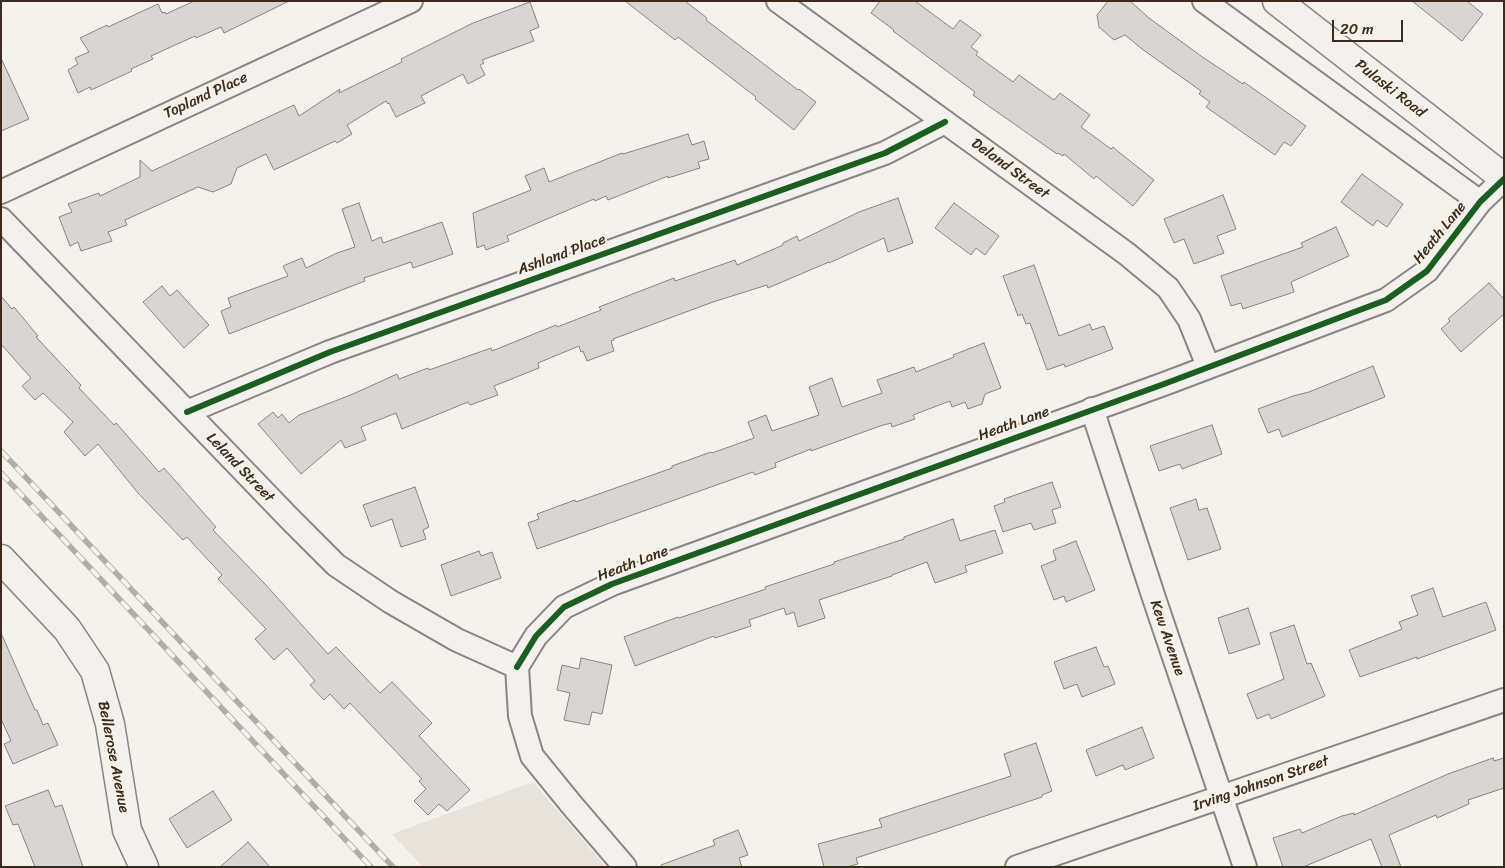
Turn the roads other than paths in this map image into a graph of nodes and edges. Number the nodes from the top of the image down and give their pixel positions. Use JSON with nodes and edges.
{"nodes":[{"id":1,"x":411,"y":1,"type":"edge"},
{"id":2,"x":778,"y":1,"type":"edge"},
{"id":3,"x":1204,"y":1,"type":"edge"},
{"id":4,"x":1277,"y":1,"type":"edge"},
{"id":5,"x":946,"y":122,"type":"junction"},
{"id":6,"x":1504,"y":178,"type":"edge"},
{"id":7,"x":1,"y":192,"type":"edge"},
{"id":8,"x":1480,"y":202,"type":"junction"},
{"id":9,"x":1,"y":219,"type":"edge"},
{"id":10,"x":1208,"y":366,"type":"junction"},
{"id":11,"x":1092,"y":409,"type":"junction"},
{"id":12,"x":187,"y":412,"type":"junction"},
{"id":13,"x":1,"y":559,"type":"edge"},
{"id":14,"x":517,"y":667,"type":"junction"},
{"id":15,"x":1504,"y":700,"type":"edge"},
{"id":16,"x":1221,"y":797,"type":"junction"},
{"id":17,"x":144,"y":867,"type":"edge"},
{"id":18,"x":626,"y":867,"type":"edge"},
{"id":19,"x":1018,"y":867,"type":"edge"},
{"id":20,"x":1245,"y":867,"type":"edge"}],
"edges":[{"from":1,"to":7,"type":"street","name":"Topland Place"},
{"from":2,"to":5,"type":"street","name":"Deland Street"},
{"from":3,"to":8,"type":"street"},
{"from":4,"to":6,"type":"street","name":"Pulaski Road"},
{"from":5,"to":10,"type":"street","name":"Deland Street"},
{"from":5,"to":12,"type":"street","name":"Ashland Place"},
{"from":6,"to":8,"type":"street","name":"Heath Lane"},
{"from":8,"to":10,"type":"street","name":"Heath Lane"},
{"from":9,"to":12,"type":"street","name":"Leland Street"},
{"from":10,"to":11,"type":"street","name":"Heath Lane"},
{"from":11,"to":14,"type":"street","name":"Heath Lane"},
{"from":11,"to":16,"type":"street","name":"Kew Avenue"},
{"from":12,"to":14,"type":"street","name":"Leland Street"},
{"from":13,"to":17,"type":"street","name":"Bellerose Avenue"},
{"from":14,"to":18,"type":"street"},
{"from":15,"to":16,"type":"street","name":"Irving Johnson Street"},
{"from":16,"to":19,"type":"street","name":"Irving Johnson Street"},
{"from":16,"to":20,"type":"street","name":"Kew Avenue"}]}
